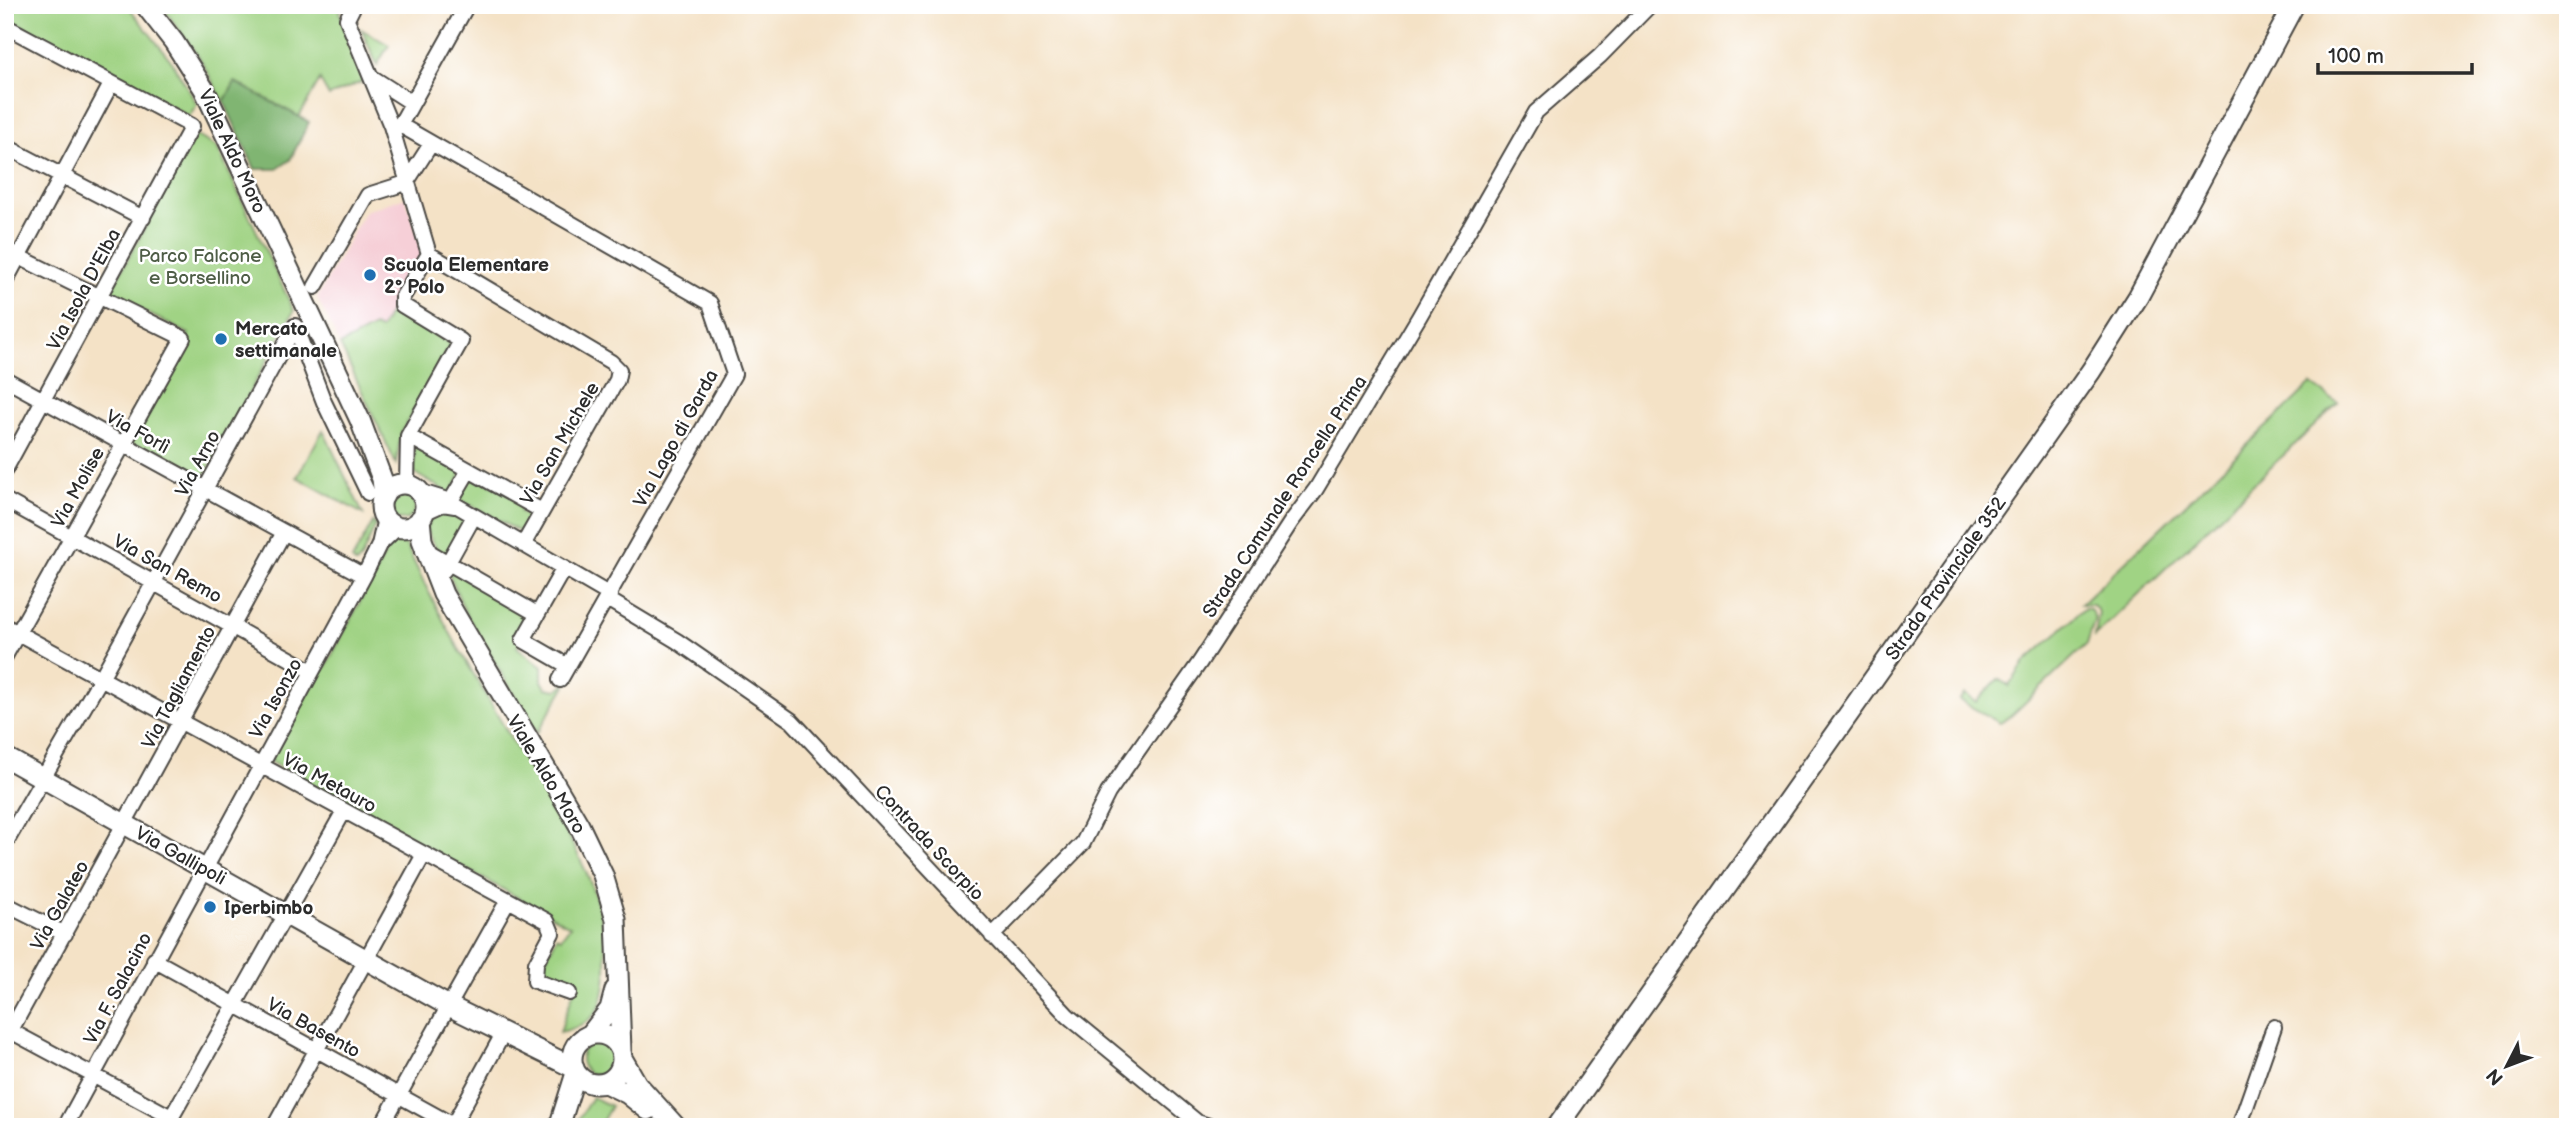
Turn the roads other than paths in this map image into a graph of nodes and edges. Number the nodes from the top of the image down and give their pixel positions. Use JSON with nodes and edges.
{"nodes":[{"id":1,"x":145,"y":5,"type":"edge"},
{"id":2,"x":354,"y":5,"type":"edge"},
{"id":3,"x":467,"y":5,"type":"edge"},
{"id":4,"x":1650,"y":5,"type":"edge"},
{"id":5,"x":2294,"y":5,"type":"edge"},
{"id":6,"x":5,"y":26,"type":"edge"},
{"id":7,"x":373,"y":78,"type":"junction"},
{"id":8,"x":111,"y":84,"type":"junction"},
{"id":9,"x":412,"y":103,"type":"junction"},
{"id":10,"x":395,"y":125,"type":"junction"},
{"id":11,"x":431,"y":144,"type":"junction"},
{"id":12,"x":5,"y":146,"type":"edge"},
{"id":13,"x":61,"y":176,"type":"junction"},
{"id":14,"x":407,"y":183,"type":"junction"},
{"id":15,"x":143,"y":218,"type":"junction"},
{"id":16,"x":5,"y":250,"type":"edge"},
{"id":17,"x":429,"y":254,"type":"junction"},
{"id":18,"x":12,"y":259,"type":"edge"},
{"id":19,"x":5,"y":282,"type":"edge"},
{"id":20,"x":315,"y":287,"type":"dead end"},
{"id":21,"x":101,"y":296,"type":"junction"},
{"id":22,"x":5,"y":379,"type":"edge"},
{"id":23,"x":45,"y":401,"type":"junction"},
{"id":24,"x":360,"y":420,"type":"junction"},
{"id":25,"x":408,"y":436,"type":"junction"},
{"id":26,"x":123,"y":444,"type":"junction"},
{"id":27,"x":5,"y":470,"type":"edge"},
{"id":28,"x":468,"y":470,"type":"junction"},
{"id":29,"x":409,"y":487,"type":"junction"},
{"id":30,"x":205,"y":489,"type":"junction"},
{"id":31,"x":376,"y":494,"type":"junction"},
{"id":32,"x":5,"y":500,"type":"edge"},
{"id":33,"x":452,"y":504,"type":"junction"},
{"id":34,"x":542,"y":511,"type":"junction"},
{"id":35,"x":474,"y":516,"type":"junction"},
{"id":36,"x":406,"y":521,"type":"junction"},
{"id":37,"x":284,"y":532,"type":"junction"},
{"id":38,"x":72,"y":537,"type":"junction"},
{"id":39,"x":523,"y":545,"type":"junction"},
{"id":40,"x":423,"y":551,"type":"junction"},
{"id":41,"x":448,"y":563,"type":"junction"},
{"id":42,"x":564,"y":568,"type":"junction"},
{"id":43,"x":364,"y":576,"type":"junction"},
{"id":44,"x":154,"y":581,"type":"junction"},
{"id":45,"x":439,"y":586,"type":"junction"},
{"id":46,"x":609,"y":597,"type":"junction"},
{"id":47,"x":537,"y":614,"type":"junction"},
{"id":48,"x":233,"y":626,"type":"junction"},
{"id":49,"x":11,"y":629,"type":"edge"},
{"id":50,"x":5,"y":656,"type":"edge"},
{"id":51,"x":568,"y":666,"type":"junction"},
{"id":52,"x":312,"y":671,"type":"junction"},
{"id":53,"x":101,"y":678,"type":"junction"},
{"id":54,"x":560,"y":680,"type":"dead end"},
{"id":55,"x":182,"y":722,"type":"junction"},
{"id":56,"x":5,"y":757,"type":"edge"},
{"id":57,"x":261,"y":765,"type":"junction"},
{"id":58,"x":42,"y":778,"type":"junction"},
{"id":59,"x":344,"y":811,"type":"junction"},
{"id":60,"x":125,"y":824,"type":"junction"},
{"id":61,"x":5,"y":844,"type":"edge"},
{"id":62,"x":424,"y":856,"type":"junction"},
{"id":63,"x":203,"y":867,"type":"junction"},
{"id":64,"x":508,"y":900,"type":"junction"},
{"id":65,"x":5,"y":904,"type":"edge"},
{"id":66,"x":287,"y":914,"type":"junction"},
{"id":67,"x":65,"y":934,"type":"junction"},
{"id":68,"x":992,"y":936,"type":"junction"},
{"id":69,"x":367,"y":958,"type":"junction"},
{"id":70,"x":154,"y":960,"type":"junction"},
{"id":71,"x":620,"y":965,"type":"junction"},
{"id":72,"x":569,"y":993,"type":"dead end"},
{"id":73,"x":447,"y":1005,"type":"junction"},
{"id":74,"x":237,"y":1006,"type":"junction"},
{"id":75,"x":2274,"y":1027,"type":"dead end"},
{"id":76,"x":504,"y":1032,"type":"junction"},
{"id":77,"x":7,"y":1034,"type":"edge"},
{"id":78,"x":587,"y":1037,"type":"junction"},
{"id":79,"x":315,"y":1050,"type":"junction"},
{"id":80,"x":621,"y":1054,"type":"junction"},
{"id":81,"x":575,"y":1070,"type":"junction"},
{"id":82,"x":93,"y":1075,"type":"junction"},
{"id":83,"x":601,"y":1083,"type":"junction"},
{"id":84,"x":398,"y":1095,"type":"junction"},
{"id":85,"x":562,"y":1121,"type":"edge"},
{"id":86,"x":168,"y":1122,"type":"edge"},
{"id":87,"x":1195,"y":1124,"type":"edge"},
{"id":88,"x":454,"y":1126,"type":"edge"},
{"id":89,"x":65,"y":1127,"type":"edge"},
{"id":90,"x":274,"y":1127,"type":"edge"},
{"id":91,"x":381,"y":1127,"type":"edge"},
{"id":92,"x":668,"y":1127,"type":"edge"},
{"id":93,"x":676,"y":1127,"type":"edge"},
{"id":94,"x":1212,"y":1127,"type":"edge"},
{"id":95,"x":1557,"y":1127,"type":"edge"},
{"id":96,"x":2239,"y":1127,"type":"edge"}],
"edges":[{"from":1,"to":24,"type":"main road","name":"Viale Aldo Moro"},
{"from":2,"to":7,"type":"street"},
{"from":3,"to":9,"type":"street"},
{"from":4,"to":68,"type":"street","name":"Strada Comunale Roncella Prima"},
{"from":5,"to":95,"type":"main road","name":"Strada Provinciale 352"},
{"from":6,"to":8,"type":"street"},
{"from":7,"to":9,"type":"street"},
{"from":7,"to":10,"type":"street"},
{"from":8,"to":13,"type":"street"},
{"from":8,"to":15,"type":"street","name":"Via Isola D'Elba"},
{"from":9,"to":10,"type":"street"},
{"from":10,"to":11,"type":"street","name":"Via Lago di Garda"},
{"from":10,"to":14,"type":"street"},
{"from":11,"to":14,"type":"street"},
{"from":11,"to":46,"type":"street","name":"Via Lago di Garda"},
{"from":12,"to":13,"type":"street"},
{"from":13,"to":15,"type":"street"},
{"from":13,"to":18,"type":"street"},
{"from":14,"to":17,"type":"street"},
{"from":14,"to":20,"type":"street"},
{"from":15,"to":21,"type":"street","name":"Via Isola D'Elba"},
{"from":16,"to":18,"type":"street"},
{"from":17,"to":25,"type":"street"},
{"from":17,"to":34,"type":"street","name":"Via San Michele"},
{"from":18,"to":19,"type":"street"},
{"from":18,"to":21,"type":"street"},
{"from":21,"to":23,"type":"street","name":"Via Isola D'Elba"},
{"from":21,"to":26,"type":"street","name":"Via Molise"},
{"from":22,"to":23,"type":"street","name":"Via Forlì"},
{"from":23,"to":26,"type":"street","name":"Via Forlì"},
{"from":23,"to":27,"type":"street","name":"Via Isola D'Elba"},
{"from":24,"to":29,"type":"main road","name":"Viale Aldo Moro"},
{"from":24,"to":31,"type":"main road","name":"Viale Aldo Moro"},
{"from":25,"to":28,"type":"street"},
{"from":25,"to":29,"type":"street"},
{"from":26,"to":30,"type":"street","name":"Via Forlì"},
{"from":26,"to":38,"type":"street","name":"Via Molise"},
{"from":28,"to":33,"type":"street"},
{"from":28,"to":34,"type":"street"},
{"from":29,"to":31,"type":"main road"},
{"from":29,"to":33,"type":"street","name":"Contrada Scorpio"},
{"from":29,"to":36,"type":"main road","name":"Viale Aldo Moro"},
{"from":30,"to":31,"type":"street","name":"Via Arno"},
{"from":30,"to":37,"type":"street","name":"Via Forlì"},
{"from":30,"to":44,"type":"street","name":"Via Arno"},
{"from":31,"to":36,"type":"main road","name":"Viale Aldo Moro"},
{"from":32,"to":38,"type":"street","name":"Via San Remo"},
{"from":33,"to":35,"type":"street","name":"Contrada Scorpio"},
{"from":33,"to":36,"type":"street"},
{"from":34,"to":39,"type":"street","name":"Via San Michele"},
{"from":35,"to":39,"type":"street","name":"Contrada Scorpio"},
{"from":35,"to":41,"type":"street"},
{"from":36,"to":40,"type":"main road","name":"Viale Aldo Moro"},
{"from":36,"to":43,"type":"street","name":"Via Isonzo"},
{"from":37,"to":43,"type":"street","name":"Via Forlì"},
{"from":37,"to":48,"type":"street","name":"Via Tagliamento"},
{"from":38,"to":44,"type":"street","name":"Via San Remo"},
{"from":38,"to":49,"type":"street","name":"Via Molise"},
{"from":39,"to":42,"type":"street","name":"Contrada Scorpio"},
{"from":40,"to":41,"type":"street"},
{"from":40,"to":45,"type":"main road","name":"Viale Aldo Moro"},
{"from":41,"to":45,"type":"street"},
{"from":41,"to":47,"type":"street"},
{"from":42,"to":46,"type":"street","name":"Contrada Scorpio"},
{"from":42,"to":47,"type":"street"},
{"from":43,"to":52,"type":"street","name":"Via Isonzo"},
{"from":44,"to":48,"type":"street","name":"Via San Remo"},
{"from":44,"to":53,"type":"street","name":"Via Arno"},
{"from":45,"to":71,"type":"main road","name":"Viale Aldo Moro"},
{"from":46,"to":51,"type":"street","name":"Via Lago di Garda"},
{"from":46,"to":68,"type":"street","name":"Contrada Scorpio"},
{"from":47,"to":51,"type":"street"},
{"from":48,"to":52,"type":"street","name":"Via San Remo"},
{"from":48,"to":55,"type":"street","name":"Via Tagliamento"},
{"from":49,"to":50,"type":"street","name":"Via Molise"},
{"from":49,"to":53,"type":"street","name":"Via Metauro"},
{"from":51,"to":54,"type":"street","name":"Via Lago di Garda"},
{"from":52,"to":57,"type":"street","name":"Via Isonzo"},
{"from":53,"to":55,"type":"street","name":"Via Metauro"},
{"from":53,"to":58,"type":"street","name":"Via Arno"},
{"from":55,"to":57,"type":"street","name":"Via Metauro"},
{"from":55,"to":60,"type":"street","name":"Via Tagliamento"},
{"from":56,"to":58,"type":"main road","name":"Via Gallipoli"},
{"from":57,"to":59,"type":"street","name":"Via Metauro"},
{"from":57,"to":63,"type":"street","name":"Via Isonzo"},
{"from":58,"to":60,"type":"main road","name":"Via Gallipoli"},
{"from":58,"to":61,"type":"street","name":"Via Arno"},
{"from":59,"to":62,"type":"street","name":"Via Metauro"},
{"from":59,"to":66,"type":"street"},
{"from":60,"to":63,"type":"main road","name":"Via Gallipoli"},
{"from":60,"to":67,"type":"street","name":"Via Galateo"},
{"from":62,"to":64,"type":"street","name":"Via Metauro"},
{"from":62,"to":69,"type":"street"},
{"from":63,"to":66,"type":"main road","name":"Via Gallipoli"},
{"from":63,"to":70,"type":"street","name":"Via F. Salacino"},
{"from":64,"to":72,"type":"street","name":"Via Metauro"},
{"from":64,"to":73,"type":"street"},
{"from":65,"to":67,"type":"street"},
{"from":66,"to":69,"type":"main road","name":"Via Gallipoli"},
{"from":66,"to":74,"type":"street"},
{"from":67,"to":77,"type":"street","name":"Via Galateo"},
{"from":68,"to":87,"type":"street","name":"Contrada Scorpio"},
{"from":69,"to":73,"type":"main road","name":"Via Gallipoli"},
{"from":69,"to":79,"type":"street"},
{"from":70,"to":74,"type":"street","name":"Via Basento"},
{"from":70,"to":82,"type":"street","name":"Via F. Salacino"},
{"from":71,"to":78,"type":"main road","name":"Viale Aldo Moro"},
{"from":71,"to":80,"type":"main road","name":"Viale Aldo Moro"},
{"from":73,"to":76,"type":"main road","name":"Via Gallipoli"},
{"from":73,"to":84,"type":"street"},
{"from":74,"to":79,"type":"street","name":"Via Basento"},
{"from":74,"to":86,"type":"street"},
{"from":75,"to":96,"type":"street"},
{"from":76,"to":78,"type":"main road","name":"Via Gallipoli"},
{"from":76,"to":81,"type":"main road","name":"Via Gallipoli"},
{"from":76,"to":88,"type":"street"},
{"from":77,"to":82,"type":"street"},
{"from":78,"to":80,"type":"main road"},
{"from":78,"to":81,"type":"main road","name":"Viale Aldo Moro"},
{"from":79,"to":84,"type":"street","name":"Via Basento"},
{"from":79,"to":90,"type":"street"},
{"from":80,"to":83,"type":"main road","name":"Viale Aldo Moro"},
{"from":80,"to":93,"type":"main road"},
{"from":81,"to":83,"type":"main road"},
{"from":81,"to":85,"type":"main road","name":"Viale Aldo Moro"},
{"from":82,"to":86,"type":"street"},
{"from":82,"to":89,"type":"street","name":"Via F. Salacino"},
{"from":83,"to":85,"type":"main road","name":"Viale Aldo Moro"},
{"from":83,"to":92,"type":"main road"},
{"from":84,"to":88,"type":"street","name":"Via Basento"},
{"from":84,"to":91,"type":"street"},
{"from":87,"to":94,"type":"street","name":"Contrada Scorpio"}]}
